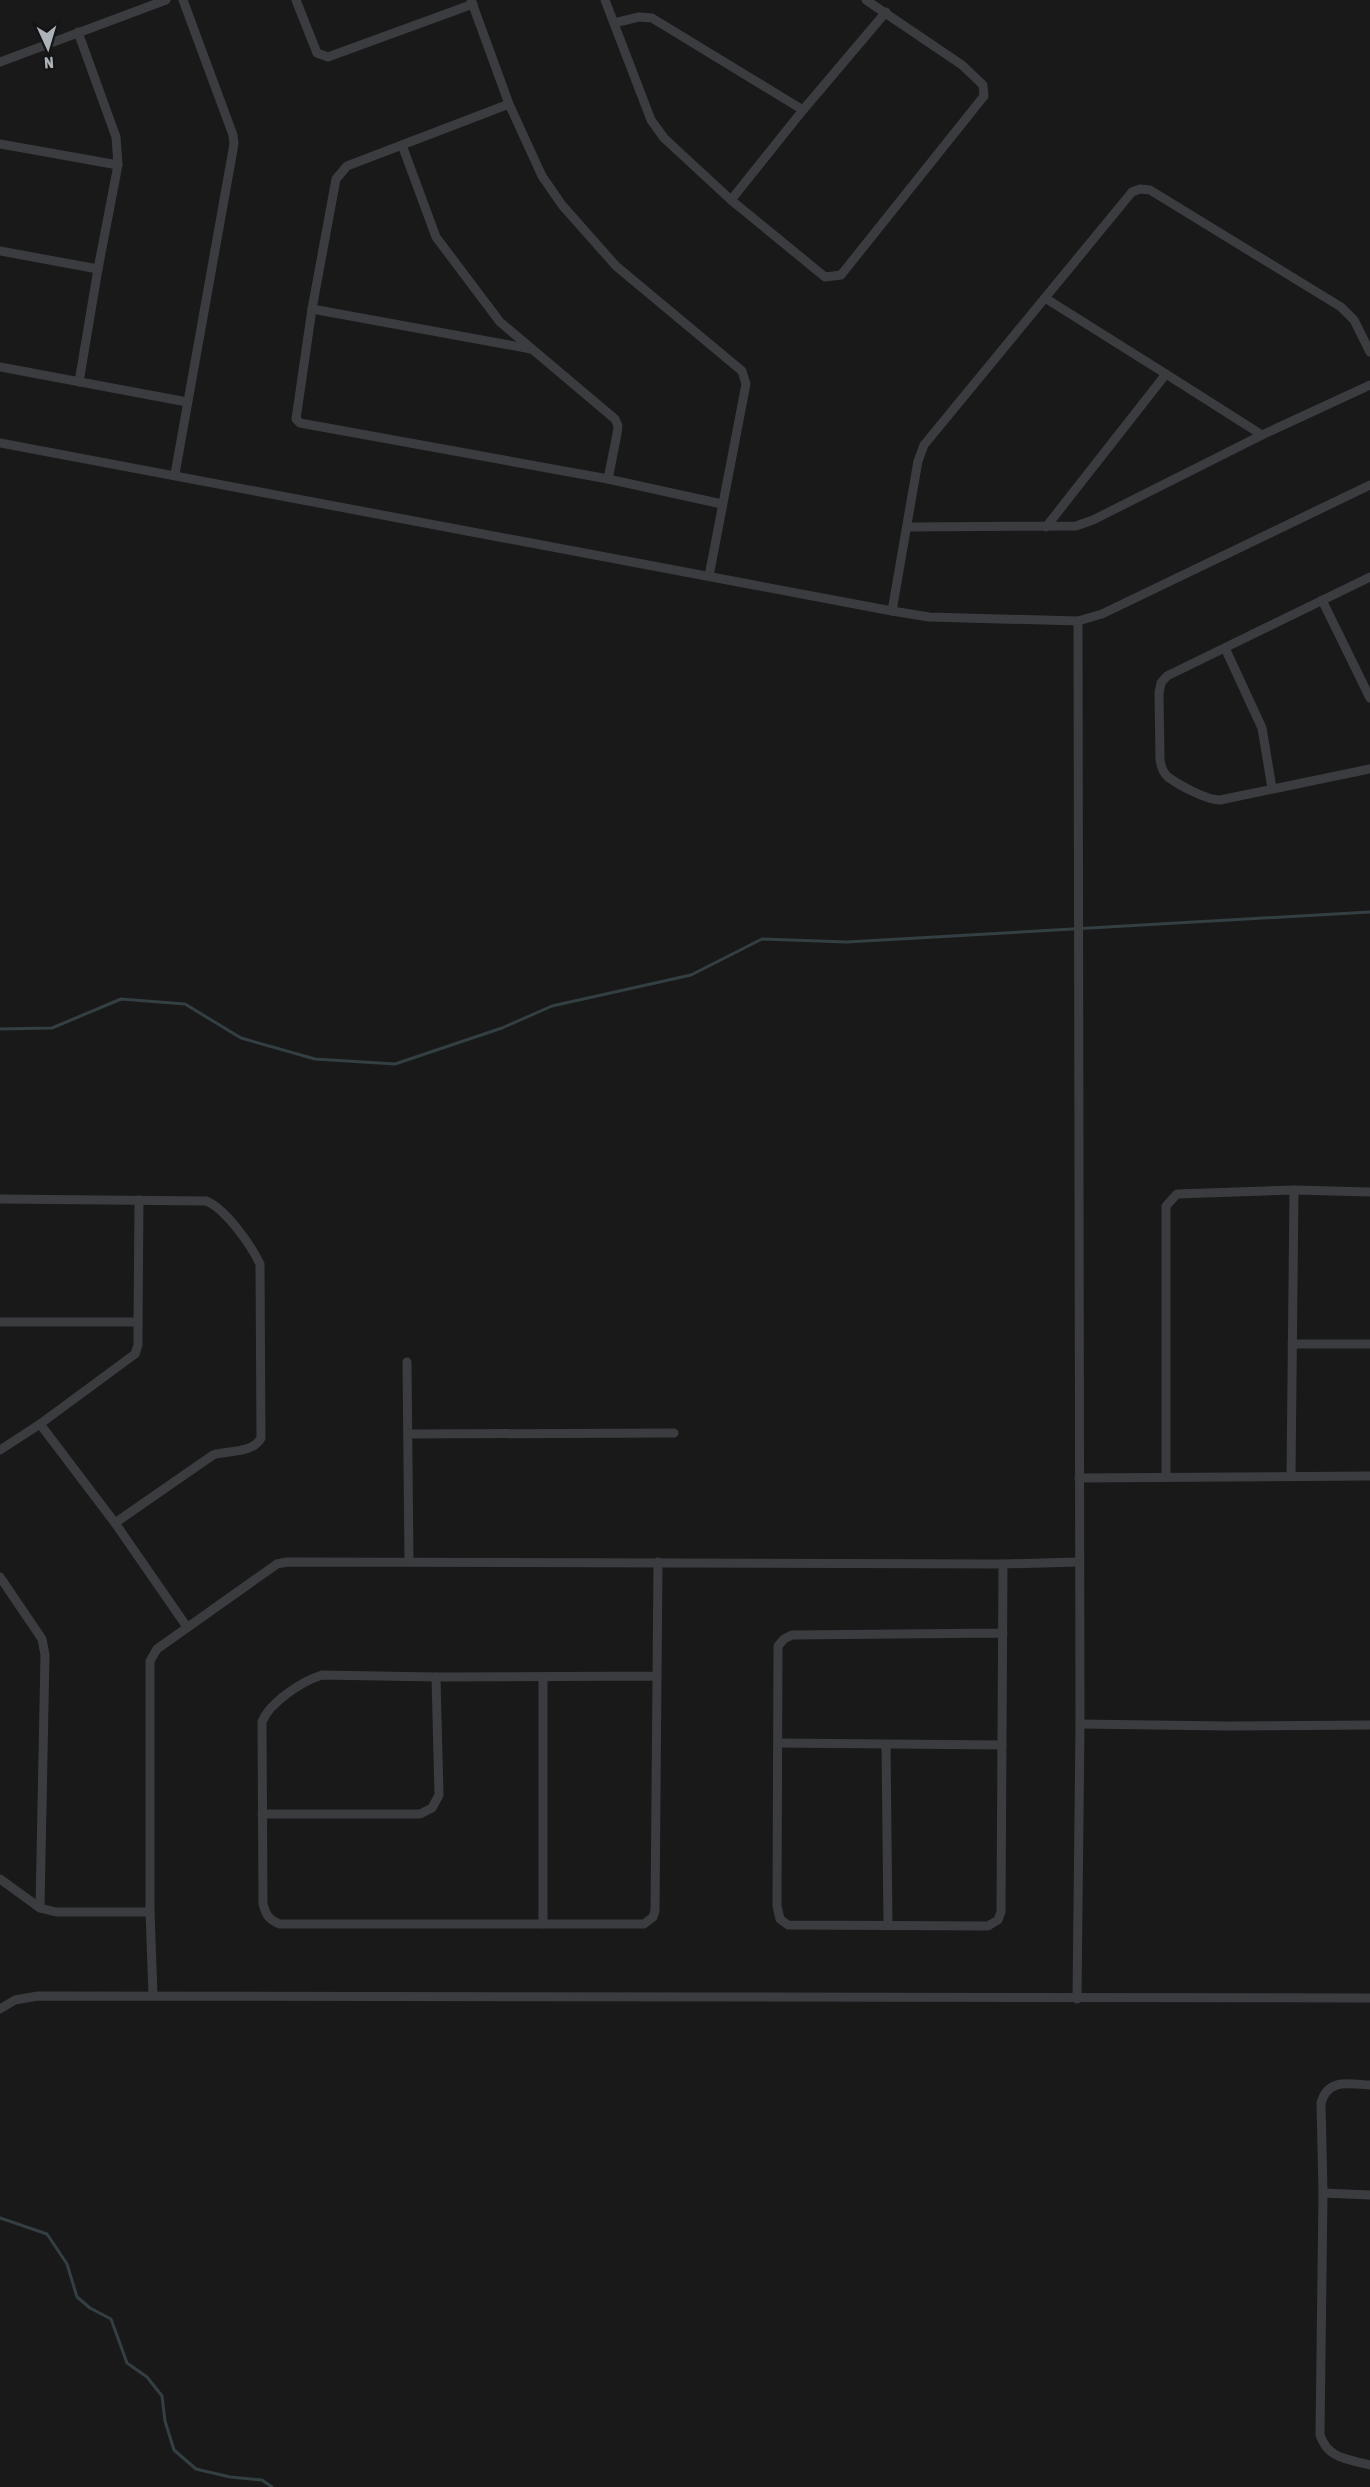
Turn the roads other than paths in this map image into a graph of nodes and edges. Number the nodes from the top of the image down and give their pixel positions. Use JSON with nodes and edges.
{"nodes":[{"id":1,"x":166,"y":0,"type":"edge"},
{"id":2,"x":183,"y":0,"type":"edge"},
{"id":3,"x":296,"y":0,"type":"edge"},
{"id":4,"x":605,"y":0,"type":"edge"},
{"id":5,"x":866,"y":0,"type":"edge"},
{"id":6,"x":472,"y":2,"type":"edge"},
{"id":7,"x":886,"y":12,"type":"junction"},
{"id":8,"x":614,"y":23,"type":"junction"},
{"id":9,"x":78,"y":33,"type":"junction"},
{"id":10,"x":0,"y":62,"type":"edge"},
{"id":11,"x":509,"y":104,"type":"junction"},
{"id":12,"x":803,"y":110,"type":"junction"},
{"id":13,"x":0,"y":144,"type":"edge"},
{"id":14,"x":402,"y":145,"type":"junction"},
{"id":15,"x":118,"y":165,"type":"junction"},
{"id":16,"x":731,"y":200,"type":"junction"},
{"id":17,"x":0,"y":251,"type":"edge"},
{"id":18,"x":98,"y":269,"type":"junction"},
{"id":19,"x":1045,"y":298,"type":"junction"},
{"id":20,"x":312,"y":309,"type":"junction"},
{"id":21,"x":533,"y":350,"type":"junction"},
{"id":22,"x":1370,"y":352,"type":"edge"},
{"id":23,"x":0,"y":367,"type":"edge"},
{"id":24,"x":1166,"y":374,"type":"junction"},
{"id":25,"x":79,"y":382,"type":"junction"},
{"id":26,"x":1370,"y":385,"type":"edge"},
{"id":27,"x":187,"y":402,"type":"junction"},
{"id":28,"x":1262,"y":435,"type":"junction"},
{"id":29,"x":0,"y":443,"type":"edge"},
{"id":30,"x":176,"y":474,"type":"junction"},
{"id":31,"x":608,"y":479,"type":"junction"},
{"id":32,"x":1370,"y":485,"type":"edge"},
{"id":33,"x":722,"y":504,"type":"junction"},
{"id":34,"x":907,"y":527,"type":"junction"},
{"id":35,"x":1046,"y":527,"type":"junction"},
{"id":36,"x":709,"y":576,"type":"junction"},
{"id":37,"x":1370,"y":577,"type":"edge"},
{"id":38,"x":1322,"y":600,"type":"junction"},
{"id":39,"x":892,"y":611,"type":"junction"},
{"id":40,"x":1078,"y":621,"type":"junction"},
{"id":41,"x":1225,"y":648,"type":"junction"},
{"id":42,"x":1370,"y":698,"type":"edge"},
{"id":43,"x":1370,"y":769,"type":"edge"},
{"id":44,"x":1272,"y":788,"type":"junction"},
{"id":45,"x":1294,"y":1190,"type":"junction"},
{"id":46,"x":1370,"y":1192,"type":"edge"},
{"id":47,"x":0,"y":1199,"type":"edge"},
{"id":48,"x":139,"y":1200,"type":"junction"},
{"id":49,"x":0,"y":1322,"type":"edge"},
{"id":50,"x":138,"y":1322,"type":"junction"},
{"id":51,"x":1292,"y":1344,"type":"junction"},
{"id":52,"x":1370,"y":1344,"type":"edge"},
{"id":53,"x":407,"y":1362,"type":"dead end"},
{"id":54,"x":40,"y":1424,"type":"junction"},
{"id":55,"x":674,"y":1433,"type":"dead end"},
{"id":56,"x":409,"y":1434,"type":"junction"},
{"id":57,"x":0,"y":1450,"type":"edge"},
{"id":58,"x":1166,"y":1476,"type":"junction"},
{"id":59,"x":1291,"y":1476,"type":"junction"},
{"id":60,"x":1370,"y":1476,"type":"edge"},
{"id":61,"x":1079,"y":1478,"type":"junction"},
{"id":62,"x":115,"y":1523,"type":"junction"},
{"id":63,"x":409,"y":1562,"type":"junction"},
{"id":64,"x":658,"y":1562,"type":"junction"},
{"id":65,"x":1079,"y":1562,"type":"junction"},
{"id":66,"x":1003,"y":1564,"type":"junction"},
{"id":67,"x":0,"y":1577,"type":"edge"},
{"id":68,"x":187,"y":1627,"type":"junction"},
{"id":69,"x":1003,"y":1634,"type":"junction"},
{"id":70,"x":657,"y":1676,"type":"junction"},
{"id":71,"x":436,"y":1677,"type":"junction"},
{"id":72,"x":543,"y":1677,"type":"junction"},
{"id":73,"x":1080,"y":1724,"type":"junction"},
{"id":74,"x":1370,"y":1725,"type":"edge"},
{"id":75,"x":778,"y":1743,"type":"junction"},
{"id":76,"x":1002,"y":1744,"type":"junction"},
{"id":77,"x":886,"y":1745,"type":"junction"},
{"id":78,"x":262,"y":1814,"type":"junction"},
{"id":79,"x":0,"y":1878,"type":"edge"},
{"id":80,"x":40,"y":1908,"type":"junction"},
{"id":81,"x":150,"y":1912,"type":"junction"},
{"id":82,"x":543,"y":1924,"type":"junction"},
{"id":83,"x":888,"y":1925,"type":"junction"},
{"id":84,"x":153,"y":1995,"type":"junction"},
{"id":85,"x":1370,"y":1998,"type":"edge"},
{"id":86,"x":1077,"y":1999,"type":"junction"},
{"id":87,"x":0,"y":2009,"type":"edge"},
{"id":88,"x":1370,"y":2085,"type":"edge"},
{"id":89,"x":1323,"y":2193,"type":"junction"},
{"id":90,"x":1370,"y":2195,"type":"edge"},
{"id":91,"x":1370,"y":2465,"type":"edge"}],
"edges":[{"from":1,"to":9,"type":"street"},
{"from":2,"to":27,"type":"street"},
{"from":3,"to":6,"type":"street"},
{"from":4,"to":8,"type":"street"},
{"from":5,"to":7,"type":"street"},
{"from":6,"to":11,"type":"street"},
{"from":7,"to":12,"type":"street"},
{"from":7,"to":16,"type":"street"},
{"from":8,"to":12,"type":"street"},
{"from":8,"to":16,"type":"street"},
{"from":9,"to":10,"type":"street"},
{"from":9,"to":15,"type":"street"},
{"from":11,"to":14,"type":"street"},
{"from":11,"to":33,"type":"street"},
{"from":12,"to":16,"type":"street"},
{"from":13,"to":15,"type":"street"},
{"from":14,"to":20,"type":"street"},
{"from":14,"to":21,"type":"street"},
{"from":15,"to":18,"type":"street"},
{"from":17,"to":18,"type":"street"},
{"from":18,"to":25,"type":"street"},
{"from":19,"to":22,"type":"street"},
{"from":19,"to":24,"type":"street"},
{"from":19,"to":34,"type":"street"},
{"from":20,"to":21,"type":"street"},
{"from":20,"to":31,"type":"street"},
{"from":21,"to":31,"type":"street"},
{"from":23,"to":25,"type":"street"},
{"from":24,"to":28,"type":"street"},
{"from":24,"to":35,"type":"street"},
{"from":25,"to":27,"type":"street"},
{"from":26,"to":28,"type":"street"},
{"from":27,"to":30,"type":"street"},
{"from":28,"to":35,"type":"street"},
{"from":29,"to":30,"type":"street"},
{"from":30,"to":36,"type":"street"},
{"from":31,"to":33,"type":"street"},
{"from":32,"to":40,"type":"street"},
{"from":33,"to":36,"type":"street"},
{"from":34,"to":35,"type":"street"},
{"from":34,"to":39,"type":"street"},
{"from":36,"to":39,"type":"street"},
{"from":37,"to":38,"type":"street"},
{"from":38,"to":41,"type":"street"},
{"from":38,"to":42,"type":"street"},
{"from":39,"to":40,"type":"street"},
{"from":40,"to":61,"type":"street"},
{"from":41,"to":44,"type":"street"},
{"from":41,"to":44,"type":"street"},
{"from":43,"to":44,"type":"street"},
{"from":45,"to":46,"type":"street"},
{"from":45,"to":51,"type":"street"},
{"from":45,"to":58,"type":"street"},
{"from":47,"to":48,"type":"street"},
{"from":48,"to":50,"type":"street"},
{"from":48,"to":62,"type":"street"},
{"from":49,"to":50,"type":"street"},
{"from":50,"to":54,"type":"street"},
{"from":51,"to":52,"type":"street"},
{"from":51,"to":59,"type":"street"},
{"from":53,"to":56,"type":"street"},
{"from":54,"to":57,"type":"street"},
{"from":54,"to":62,"type":"street"},
{"from":55,"to":56,"type":"street"},
{"from":56,"to":63,"type":"street"},
{"from":58,"to":59,"type":"street"},
{"from":58,"to":61,"type":"street"},
{"from":59,"to":60,"type":"street"},
{"from":61,"to":65,"type":"street"},
{"from":62,"to":68,"type":"street"},
{"from":63,"to":64,"type":"street"},
{"from":63,"to":68,"type":"street"},
{"from":64,"to":66,"type":"street"},
{"from":64,"to":70,"type":"street"},
{"from":65,"to":66,"type":"street"},
{"from":65,"to":73,"type":"street"},
{"from":66,"to":69,"type":"street"},
{"from":67,"to":80,"type":"street"},
{"from":68,"to":81,"type":"street"},
{"from":69,"to":75,"type":"street"},
{"from":69,"to":76,"type":"street"},
{"from":70,"to":72,"type":"street"},
{"from":70,"to":82,"type":"street"},
{"from":71,"to":72,"type":"street"},
{"from":71,"to":78,"type":"street"},
{"from":71,"to":78,"type":"street"},
{"from":72,"to":82,"type":"street"},
{"from":73,"to":74,"type":"street"},
{"from":73,"to":86,"type":"street"},
{"from":75,"to":77,"type":"street"},
{"from":75,"to":83,"type":"street"},
{"from":76,"to":77,"type":"street"},
{"from":76,"to":83,"type":"street"},
{"from":77,"to":83,"type":"street"},
{"from":78,"to":82,"type":"street"},
{"from":79,"to":80,"type":"street"},
{"from":80,"to":81,"type":"street"},
{"from":81,"to":84,"type":"street"},
{"from":84,"to":86,"type":"street"},
{"from":84,"to":87,"type":"street"},
{"from":85,"to":86,"type":"street"},
{"from":88,"to":89,"type":"street"},
{"from":89,"to":90,"type":"street"},
{"from":89,"to":91,"type":"street"}]}
